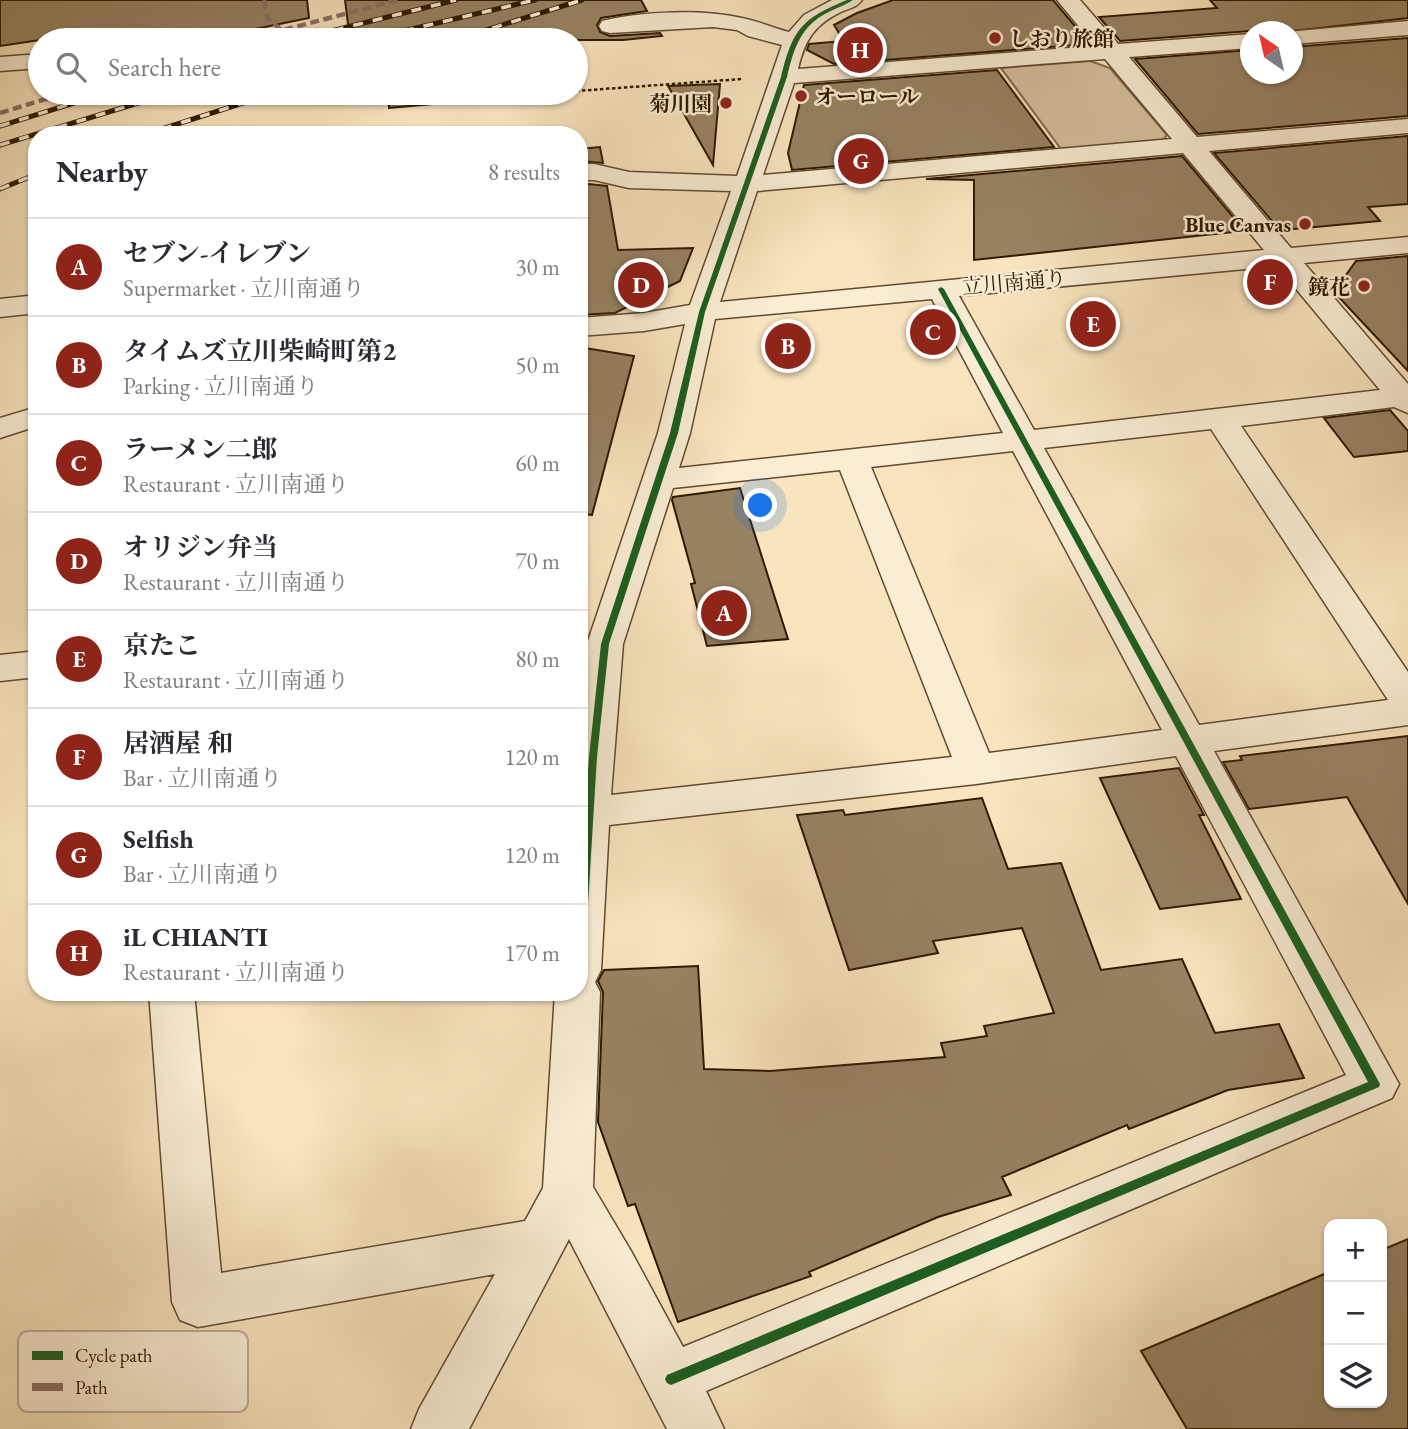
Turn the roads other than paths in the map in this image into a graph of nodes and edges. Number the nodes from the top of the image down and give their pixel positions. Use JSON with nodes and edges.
{"nodes":[{"id":1,"x":752,"y":0,"type":"edge"},
{"id":2,"x":1068,"y":0,"type":"edge"},
{"id":3,"x":842,"y":1,"type":"edge"},
{"id":4,"x":743,"y":24,"type":"junction"},
{"id":5,"x":610,"y":26,"type":"dead end"},
{"id":6,"x":1408,"y":28,"type":"edge"},
{"id":7,"x":1303,"y":36,"type":"edge"},
{"id":8,"x":793,"y":41,"type":"junction"},
{"id":9,"x":1240,"y":42,"type":"edge"},
{"id":10,"x":1110,"y":51,"type":"junction"},
{"id":11,"x":28,"y":62,"type":"edge"},
{"id":12,"x":0,"y":64,"type":"edge"},
{"id":13,"x":784,"y":77,"type":"junction"},
{"id":14,"x":1408,"y":125,"type":"edge"},
{"id":15,"x":1189,"y":144,"type":"junction"},
{"id":16,"x":588,"y":172,"type":"edge"},
{"id":17,"x":746,"y":184,"type":"junction"},
{"id":18,"x":1408,"y":244,"type":"edge"},
{"id":19,"x":1283,"y":257,"type":"junction"},
{"id":20,"x":941,"y":289,"type":"junction"},
{"id":21,"x":28,"y":305,"type":"edge"},
{"id":22,"x":0,"y":308,"type":"edge"},
{"id":23,"x":702,"y":312,"type":"junction"},
{"id":24,"x":588,"y":326,"type":"edge"},
{"id":25,"x":1406,"y":399,"type":"edge"},
{"id":26,"x":28,"y":419,"type":"edge"},
{"id":27,"x":1220,"y":419,"type":"junction"},
{"id":28,"x":0,"y":428,"type":"edge"},
{"id":29,"x":1023,"y":439,"type":"junction"},
{"id":30,"x":851,"y":457,"type":"junction"},
{"id":31,"x":657,"y":480,"type":"junction"},
{"id":32,"x":28,"y":665,"type":"edge"},
{"id":33,"x":0,"y":668,"type":"edge"},
{"id":34,"x":1408,"y":701,"type":"edge"},
{"id":35,"x":1408,"y":711,"type":"edge"},
{"id":36,"x":1186,"y":740,"type":"junction"},
{"id":37,"x":976,"y":769,"type":"junction"},
{"id":38,"x":591,"y":812,"type":"junction"},
{"id":39,"x":588,"y":852,"type":"edge"},
{"id":40,"x":172,"y":1001,"type":"edge"},
{"id":41,"x":578,"y":1001,"type":"edge"},
{"id":42,"x":568,"y":1191,"type":"junction"},
{"id":43,"x":540,"y":1242,"type":"junction"},
{"id":44,"x":671,"y":1378,"type":"junction"},
{"id":45,"x":439,"y":1429,"type":"edge"},
{"id":46,"x":696,"y":1429,"type":"edge"}],
"edges":[{"from":1,"to":4,"type":"street"},
{"from":2,"to":10,"type":"street"},
{"from":3,"to":8,"type":"street"},
{"from":4,"to":5,"type":"street"},
{"from":4,"to":8,"type":"street"},
{"from":6,"to":7,"type":"street"},
{"from":8,"to":13,"type":"street"},
{"from":9,"to":10,"type":"street"},
{"from":10,"to":13,"type":"street"},
{"from":10,"to":15,"type":"street"},
{"from":11,"to":12,"type":"street"},
{"from":13,"to":17,"type":"street"},
{"from":14,"to":15,"type":"street"},
{"from":15,"to":17,"type":"street"},
{"from":15,"to":19,"type":"street"},
{"from":16,"to":17,"type":"street"},
{"from":17,"to":23,"type":"street"},
{"from":18,"to":19,"type":"street","name":"立川南通り"},
{"from":19,"to":20,"type":"street","name":"立川南通り"},
{"from":19,"to":25,"type":"street"},
{"from":20,"to":23,"type":"street","name":"立川南通り"},
{"from":20,"to":29,"type":"street"},
{"from":21,"to":22,"type":"street"},
{"from":23,"to":24,"type":"street","name":"立川南通り"},
{"from":23,"to":31,"type":"street"},
{"from":25,"to":27,"type":"street"},
{"from":26,"to":28,"type":"street"},
{"from":27,"to":29,"type":"street"},
{"from":27,"to":34,"type":"street"},
{"from":29,"to":30,"type":"street"},
{"from":29,"to":36,"type":"street"},
{"from":30,"to":31,"type":"street"},
{"from":30,"to":37,"type":"street"},
{"from":31,"to":38,"type":"street"},
{"from":32,"to":33,"type":"street"},
{"from":35,"to":36,"type":"street"},
{"from":36,"to":37,"type":"street"},
{"from":36,"to":44,"type":"street"},
{"from":37,"to":38,"type":"street"},
{"from":38,"to":39,"type":"street"},
{"from":40,"to":43,"type":"street"},
{"from":41,"to":42,"type":"street"},
{"from":42,"to":43,"type":"street"},
{"from":42,"to":44,"type":"street"},
{"from":43,"to":45,"type":"street"},
{"from":44,"to":46,"type":"street"}]}
